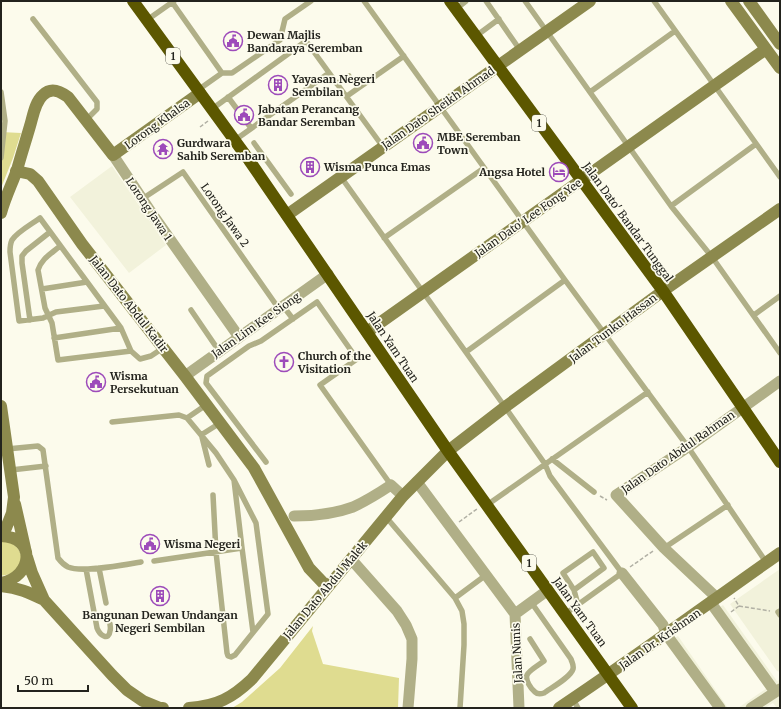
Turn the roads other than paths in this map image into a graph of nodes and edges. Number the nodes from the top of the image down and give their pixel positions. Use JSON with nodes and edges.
{"nodes":[{"id":1,"x":133,"y":1,"type":"edge"},
{"id":2,"x":311,"y":1,"type":"edge"},
{"id":3,"x":364,"y":1,"type":"edge"},
{"id":4,"x":466,"y":1,"type":"edge"},
{"id":5,"x":486,"y":1,"type":"edge"},
{"id":6,"x":525,"y":1,"type":"edge"},
{"id":7,"x":590,"y":1,"type":"edge"},
{"id":8,"x":654,"y":1,"type":"edge"},
{"id":9,"x":731,"y":1,"type":"edge"},
{"id":10,"x":173,"y":2,"type":"edge"},
{"id":11,"x":753,"y":2,"type":"edge"},
{"id":12,"x":453,"y":5,"type":"edge"},
{"id":13,"x":499,"y":19,"type":"junction"},
{"id":14,"x":33,"y":20,"type":"dead end"},
{"id":15,"x":147,"y":20,"type":"junction"},
{"id":16,"x":546,"y":31,"type":"junction"},
{"id":17,"x":675,"y":31,"type":"junction"},
{"id":18,"x":476,"y":36,"type":"junction"},
{"id":19,"x":780,"y":44,"type":"edge"},
{"id":20,"x":766,"y":49,"type":"junction"},
{"id":21,"x":520,"y":50,"type":"junction"},
{"id":22,"x":404,"y":56,"type":"junction"},
{"id":23,"x":497,"y":66,"type":"junction"},
{"id":24,"x":780,"y":68,"type":"edge"},
{"id":25,"x":329,"y":72,"type":"junction"},
{"id":26,"x":222,"y":73,"type":"junction"},
{"id":27,"x":348,"y":76,"type":"dead end"},
{"id":28,"x":337,"y":84,"type":"junction"},
{"id":29,"x":714,"y":86,"type":"junction"},
{"id":30,"x":199,"y":91,"type":"junction"},
{"id":31,"x":1,"y":92,"type":"edge"},
{"id":32,"x":590,"y":92,"type":"junction"},
{"id":33,"x":347,"y":96,"type":"junction"},
{"id":34,"x":228,"y":97,"type":"junction"},
{"id":35,"x":440,"y":107,"type":"junction"},
{"id":36,"x":212,"y":109,"type":"junction"},
{"id":37,"x":86,"y":120,"type":"junction"},
{"id":38,"x":250,"y":128,"type":"junction"},
{"id":39,"x":234,"y":140,"type":"junction"},
{"id":40,"x":254,"y":143,"type":"dead end"},
{"id":41,"x":756,"y":144,"type":"junction"},
{"id":42,"x":629,"y":146,"type":"junction"},
{"id":43,"x":384,"y":147,"type":"junction"},
{"id":44,"x":261,"y":153,"type":"junction"},
{"id":45,"x":113,"y":155,"type":"junction"},
{"id":46,"x":1,"y":158,"type":"edge"},
{"id":47,"x":249,"y":160,"type":"junction"},
{"id":48,"x":484,"y":168,"type":"junction"},
{"id":49,"x":16,"y":170,"type":"junction"},
{"id":50,"x":341,"y":177,"type":"junction"},
{"id":51,"x":780,"y":178,"type":"edge"},
{"id":52,"x":581,"y":180,"type":"junction"},
{"id":53,"x":291,"y":194,"type":"dead end"},
{"id":54,"x":142,"y":199,"type":"junction"},
{"id":55,"x":671,"y":206,"type":"junction"},
{"id":56,"x":780,"y":209,"type":"edge"},
{"id":57,"x":1,"y":213,"type":"edge"},
{"id":58,"x":287,"y":215,"type":"junction"},
{"id":59,"x":523,"y":222,"type":"junction"},
{"id":60,"x":50,"y":232,"type":"junction"},
{"id":61,"x":384,"y":238,"type":"junction"},
{"id":62,"x":60,"y":246,"type":"junction"},
{"id":63,"x":712,"y":257,"type":"junction"},
{"id":64,"x":328,"y":274,"type":"junction"},
{"id":65,"x":565,"y":280,"type":"junction"},
{"id":66,"x":87,"y":282,"type":"junction"},
{"id":67,"x":42,"y":289,"type":"junction"},
{"id":68,"x":663,"y":291,"type":"junction"},
{"id":69,"x":423,"y":292,"type":"junction"},
{"id":70,"x":780,"y":296,"type":"edge"},
{"id":71,"x":104,"y":306,"type":"junction"},
{"id":72,"x":281,"y":307,"type":"junction"},
{"id":73,"x":191,"y":310,"type":"dead end"},
{"id":74,"x":754,"y":315,"type":"junction"},
{"id":75,"x":49,"y":316,"type":"junction"},
{"id":76,"x":293,"y":319,"type":"junction"},
{"id":77,"x":30,"y":320,"type":"junction"},
{"id":78,"x":121,"y":328,"type":"junction"},
{"id":79,"x":367,"y":332,"type":"junction"},
{"id":80,"x":605,"y":335,"type":"junction"},
{"id":81,"x":54,"y":338,"type":"junction"},
{"id":82,"x":236,"y":340,"type":"junction"},
{"id":83,"x":163,"y":348,"type":"junction"},
{"id":84,"x":131,"y":351,"type":"junction"},
{"id":85,"x":219,"y":351,"type":"junction"},
{"id":86,"x":466,"y":352,"type":"junction"},
{"id":87,"x":239,"y":353,"type":"junction"},
{"id":88,"x":780,"y":353,"type":"edge"},
{"id":89,"x":185,"y":376,"type":"junction"},
{"id":90,"x":780,"y":381,"type":"edge"},
{"id":91,"x":648,"y":392,"type":"junction"},
{"id":92,"x":206,"y":405,"type":"junction"},
{"id":93,"x":1,"y":406,"type":"edge"},
{"id":94,"x":505,"y":407,"type":"junction"},
{"id":95,"x":742,"y":407,"type":"junction"},
{"id":96,"x":187,"y":418,"type":"junction"},
{"id":97,"x":112,"y":422,"type":"dead end"},
{"id":98,"x":220,"y":422,"type":"junction"},
{"id":99,"x":201,"y":435,"type":"junction"},
{"id":100,"x":688,"y":447,"type":"junction"},
{"id":101,"x":7,"y":449,"type":"junction"},
{"id":102,"x":448,"y":451,"type":"junction"},
{"id":103,"x":552,"y":459,"type":"junction"},
{"id":104,"x":266,"y":462,"type":"dead end"},
{"id":105,"x":780,"y":462,"type":"edge"},
{"id":106,"x":545,"y":464,"type":"junction"},
{"id":107,"x":209,"y":465,"type":"dead end"},
{"id":108,"x":46,"y":466,"type":"junction"},
{"id":109,"x":10,"y":470,"type":"junction"},
{"id":110,"x":234,"y":480,"type":"junction"},
{"id":111,"x":416,"y":482,"type":"junction"},
{"id":112,"x":391,"y":486,"type":"junction"},
{"id":113,"x":594,"y":492,"type":"road end"},
{"id":114,"x":213,"y":495,"type":"dead end"},
{"id":115,"x":403,"y":496,"type":"junction"},
{"id":116,"x":14,"y":497,"type":"junction"},
{"id":117,"x":487,"y":504,"type":"junction"},
{"id":118,"x":728,"y":505,"type":"junction"},
{"id":119,"x":294,"y":516,"type":"dead end"},
{"id":120,"x":385,"y":517,"type":"junction"},
{"id":121,"x":1,"y":535,"type":"edge"},
{"id":122,"x":662,"y":547,"type":"junction"},
{"id":123,"x":242,"y":548,"type":"junction"},
{"id":124,"x":216,"y":552,"type":"junction"},
{"id":125,"x":27,"y":553,"type":"junction"},
{"id":126,"x":780,"y":553,"type":"edge"},
{"id":127,"x":351,"y":559,"type":"junction"},
{"id":128,"x":154,"y":561,"type":"dead end"},
{"id":129,"x":141,"y":562,"type":"dead end"},
{"id":130,"x":767,"y":562,"type":"junction"},
{"id":131,"x":99,"y":568,"type":"junction"},
{"id":132,"x":86,"y":569,"type":"junction"},
{"id":133,"x":622,"y":573,"type":"junction"},
{"id":134,"x":486,"y":575,"type":"junction"},
{"id":135,"x":1,"y":584,"type":"edge"},
{"id":136,"x":327,"y":587,"type":"junction"},
{"id":137,"x":548,"y":590,"type":"junction"},
{"id":138,"x":574,"y":590,"type":"junction"},
{"id":139,"x":455,"y":598,"type":"junction"},
{"id":140,"x":44,"y":600,"type":"junction"},
{"id":141,"x":714,"y":600,"type":"junction"},
{"id":142,"x":531,"y":602,"type":"junction"},
{"id":143,"x":106,"y":603,"type":"dead end"},
{"id":144,"x":578,"y":605,"type":"junction"},
{"id":145,"x":515,"y":614,"type":"junction"},
{"id":146,"x":565,"y":614,"type":"junction"},
{"id":147,"x":110,"y":624,"type":"dead end"},
{"id":148,"x":253,"y":632,"type":"junction"},
{"id":149,"x":666,"y":634,"type":"junction"},
{"id":150,"x":530,"y":639,"type":"dead end"},
{"id":151,"x":609,"y":675,"type":"junction"},
{"id":152,"x":778,"y":690,"type":"edge"},
{"id":153,"x":575,"y":704,"type":"edge"},
{"id":154,"x":144,"y":705,"type":"edge"},
{"id":155,"x":163,"y":708,"type":"edge"},
{"id":156,"x":189,"y":708,"type":"edge"},
{"id":157,"x":408,"y":708,"type":"edge"},
{"id":158,"x":460,"y":708,"type":"edge"},
{"id":159,"x":519,"y":708,"type":"edge"},
{"id":160,"x":559,"y":708,"type":"edge"},
{"id":161,"x":632,"y":708,"type":"edge"},
{"id":162,"x":720,"y":708,"type":"edge"},
{"id":163,"x":751,"y":708,"type":"edge"}],
"edges":[{"from":1,"to":15,"type":"highway","name":"Jalan Yam Tuan","number":"1"},
{"from":2,"to":26,"type":"lane"},
{"from":3,"to":22,"type":"lane"},
{"from":4,"to":12,"type":"lane"},
{"from":5,"to":13,"type":"lane"},
{"from":6,"to":16,"type":"lane"},
{"from":7,"to":16,"type":"street","name":"Jalan Dato Sheikh Ahmad"},
{"from":8,"to":17,"type":"lane"},
{"from":9,"to":20,"type":"street"},
{"from":10,"to":15,"type":"lane"},
{"from":10,"to":26,"type":"lane"},
{"from":11,"to":19,"type":"street"},
{"from":12,"to":18,"type":"highway","name":"Jalan Dato' Bandar Tunggal","number":"1"},
{"from":13,"to":18,"type":"lane"},
{"from":13,"to":21,"type":"lane"},
{"from":14,"to":37,"type":"lane"},
{"from":15,"to":30,"type":"highway","name":"Jalan Yam Tuan","number":"1"},
{"from":16,"to":21,"type":"street","name":"Jalan Dato Sheikh Ahmad"},
{"from":16,"to":32,"type":"lane"},
{"from":17,"to":29,"type":"lane"},
{"from":17,"to":32,"type":"lane"},
{"from":18,"to":23,"type":"highway","name":"Jalan Dato' Bandar Tunggal","number":"1"},
{"from":20,"to":24,"type":"street"},
{"from":20,"to":29,"type":"street","name":"Jalan Dato' Lee Fong Yee"},
{"from":21,"to":23,"type":"street","name":"Jalan Dato Sheikh Ahmad"},
{"from":22,"to":33,"type":"lane"},
{"from":22,"to":35,"type":"lane"},
{"from":23,"to":35,"type":"street","name":"Jalan Dato Sheikh Ahmad"},
{"from":23,"to":52,"type":"highway","name":"Jalan Dato' Bandar Tunggal","number":"1"},
{"from":25,"to":28,"type":"lane"},
{"from":25,"to":34,"type":"lane"},
{"from":25,"to":38,"type":"lane"},
{"from":26,"to":30,"type":"lane"},
{"from":27,"to":28,"type":"lane"},
{"from":28,"to":33,"type":"lane"},
{"from":29,"to":41,"type":"lane"},
{"from":29,"to":42,"type":"street","name":"Jalan Dato' Lee Fong Yee"},
{"from":30,"to":36,"type":"highway","name":"Jalan Yam Tuan","number":"1"},
{"from":30,"to":45,"type":"street","name":"Lorong Khalsa"},
{"from":31,"to":46,"type":"lane"},
{"from":32,"to":42,"type":"lane"},
{"from":33,"to":43,"type":"lane"},
{"from":34,"to":36,"type":"lane"},
{"from":34,"to":38,"type":"lane"},
{"from":35,"to":43,"type":"street","name":"Jalan Dato Sheikh Ahmad"},
{"from":35,"to":48,"type":"lane"},
{"from":36,"to":39,"type":"highway","name":"Jalan Yam Tuan","number":"1"},
{"from":37,"to":45,"type":"street","name":"Lorong Jawa 1"},
{"from":37,"to":49,"type":"street","name":"Lorong Jawa 1"},
{"from":38,"to":39,"type":"lane"},
{"from":39,"to":47,"type":"highway","name":"Jalan Yam Tuan","number":"1"},
{"from":40,"to":44,"type":"lane"},
{"from":41,"to":51,"type":"lane"},
{"from":41,"to":55,"type":"lane"},
{"from":42,"to":52,"type":"street","name":"Jalan Dato' Lee Fong Yee"},
{"from":42,"to":55,"type":"lane"},
{"from":43,"to":50,"type":"street","name":"Jalan Dato Sheikh Ahmad"},
{"from":44,"to":47,"type":"lane"},
{"from":44,"to":53,"type":"lane"},
{"from":45,"to":54,"type":"street","name":"Lorong Jawa 1"},
{"from":47,"to":58,"type":"highway","name":"Jalan Yam Tuan","number":"1"},
{"from":48,"to":59,"type":"lane"},
{"from":48,"to":61,"type":"lane"},
{"from":49,"to":57,"type":"street"},
{"from":49,"to":83,"type":"street","name":"Jalan Dato Abdul Kadir"},
{"from":50,"to":58,"type":"street","name":"Jalan Dato Sheikh Ahmad"},
{"from":50,"to":61,"type":"lane"},
{"from":52,"to":59,"type":"street","name":"Jalan Dato' Lee Fong Yee"},
{"from":52,"to":68,"type":"highway","name":"Jalan Dato' Bandar Tunggal","number":"1"},
{"from":54,"to":72,"type":"lane","name":"Lorong Jawa 2"},
{"from":54,"to":82,"type":"street","name":"Lorong Jawa 1"},
{"from":55,"to":63,"type":"lane"},
{"from":56,"to":63,"type":"street","name":"Jalan Tunku Hassan"},
{"from":58,"to":64,"type":"highway","name":"Jalan Yam Tuan","number":"1"},
{"from":59,"to":65,"type":"lane"},
{"from":59,"to":69,"type":"street","name":"Jalan Dato' Lee Fong Yee"},
{"from":60,"to":62,"type":"lane"},
{"from":60,"to":77,"type":"lane"},
{"from":60,"to":77,"type":"lane"},
{"from":61,"to":69,"type":"lane"},
{"from":62,"to":66,"type":"lane"},
{"from":62,"to":67,"type":"lane"},
{"from":63,"to":68,"type":"street","name":"Jalan Tunku Hassan"},
{"from":63,"to":74,"type":"lane"},
{"from":64,"to":72,"type":"street","name":"Jalan Lim Kee Siong"},
{"from":64,"to":79,"type":"highway","name":"Jalan Yam Tuan","number":"1"},
{"from":65,"to":80,"type":"lane"},
{"from":65,"to":86,"type":"lane"},
{"from":66,"to":67,"type":"lane"},
{"from":66,"to":71,"type":"lane"},
{"from":67,"to":75,"type":"lane"},
{"from":68,"to":80,"type":"street","name":"Jalan Tunku Hassan"},
{"from":68,"to":95,"type":"highway","name":"Jalan Dato' Bandar Tunggal","number":"1"},
{"from":69,"to":79,"type":"street","name":"Jalan Dato' Lee Fong Yee"},
{"from":69,"to":86,"type":"lane"},
{"from":70,"to":74,"type":"lane"},
{"from":71,"to":75,"type":"lane"},
{"from":71,"to":78,"type":"lane"},
{"from":72,"to":76,"type":"lane"},
{"from":72,"to":82,"type":"street","name":"Jalan Lim Kee Siong"},
{"from":73,"to":85,"type":"lane"},
{"from":74,"to":88,"type":"lane"},
{"from":75,"to":77,"type":"lane"},
{"from":75,"to":81,"type":"lane"},
{"from":76,"to":87,"type":"lane"},
{"from":76,"to":112,"type":"lane"},
{"from":78,"to":81,"type":"lane"},
{"from":78,"to":84,"type":"lane"},
{"from":79,"to":102,"type":"highway","name":"Jalan Yam Tuan","number":"1"},
{"from":80,"to":91,"type":"lane"},
{"from":80,"to":94,"type":"street","name":"Jalan Tunku Hassan"},
{"from":81,"to":84,"type":"lane"},
{"from":82,"to":85,"type":"street","name":"Jalan Lim Kee Siong"},
{"from":82,"to":87,"type":"lane"},
{"from":83,"to":84,"type":"lane"},
{"from":83,"to":89,"type":"street","name":"Jalan Dato Abdul Kadir"},
{"from":85,"to":89,"type":"street","name":"Jalan Lim Kee Siong"},
{"from":86,"to":94,"type":"lane"},
{"from":87,"to":104,"type":"lane"},
{"from":89,"to":92,"type":"street","name":"Jalan Dato Abdul Kadir"},
{"from":90,"to":95,"type":"street","name":"Jalan Dato Abdul Rahman"},
{"from":91,"to":100,"type":"lane"},
{"from":91,"to":103,"type":"lane"},
{"from":92,"to":96,"type":"lane"},
{"from":92,"to":98,"type":"street","name":"Jalan Dato Abdul Kadir"},
{"from":93,"to":101,"type":"street"},
{"from":94,"to":102,"type":"street","name":"Jalan Tunku Hassan"},
{"from":94,"to":106,"type":"lane"},
{"from":95,"to":100,"type":"street","name":"Jalan Dato Abdul Rahman"},
{"from":95,"to":105,"type":"highway","name":"Jalan Dato' Bandar Tunggal","number":"1"},
{"from":96,"to":97,"type":"lane"},
{"from":96,"to":99,"type":"lane"},
{"from":98,"to":99,"type":"lane"},
{"from":98,"to":136,"type":"street","name":"Jalan Dato Abdul Kadir"},
{"from":99,"to":107,"type":"lane"},
{"from":99,"to":110,"type":"lane"},
{"from":100,"to":118,"type":"lane"},
{"from":100,"to":122,"type":"street","name":"Jalan Dato Abdul Rahman"},
{"from":101,"to":108,"type":"lane"},
{"from":101,"to":109,"type":"street"},
{"from":102,"to":111,"type":"street","name":"Jalan Dato Abdul Malek"},
{"from":102,"to":117,"type":"highway","name":"Jalan Yam Tuan","number":"1"},
{"from":103,"to":106,"type":"lane"},
{"from":103,"to":113,"type":"lane"},
{"from":106,"to":117,"type":"lane"},
{"from":106,"to":133,"type":"lane"},
{"from":108,"to":109,"type":"lane"},
{"from":108,"to":132,"type":"lane"},
{"from":109,"to":116,"type":"street"},
{"from":110,"to":123,"type":"lane"},
{"from":110,"to":148,"type":"lane"},
{"from":111,"to":115,"type":"street","name":"Jalan Dato Abdul Malek"},
{"from":111,"to":134,"type":"street"},
{"from":112,"to":115,"type":"street"},
{"from":112,"to":119,"type":"street"},
{"from":114,"to":124,"type":"lane"},
{"from":115,"to":120,"type":"street","name":"Jalan Dato Abdul Malek"},
{"from":116,"to":121,"type":"street"},
{"from":116,"to":125,"type":"street"},
{"from":117,"to":137,"type":"highway","name":"Jalan Yam Tuan","number":"1"},
{"from":118,"to":122,"type":"lane"},
{"from":118,"to":130,"type":"lane"},
{"from":120,"to":127,"type":"street","name":"Jalan Dato Abdul Malek"},
{"from":120,"to":139,"type":"lane"},
{"from":121,"to":125,"type":"street"},
{"from":122,"to":141,"type":"street","name":"Jalan Dato Abdul Rahman"},
{"from":123,"to":124,"type":"lane"},
{"from":123,"to":148,"type":"lane"},
{"from":124,"to":128,"type":"lane"},
{"from":124,"to":148,"type":"lane"},
{"from":125,"to":135,"type":"street"},
{"from":125,"to":140,"type":"street"},
{"from":126,"to":130,"type":"street","name":"Jalan Dr. Krishnan"},
{"from":127,"to":136,"type":"street","name":"Jalan Dato Abdul Malek"},
{"from":127,"to":157,"type":"street"},
{"from":129,"to":131,"type":"lane"},
{"from":130,"to":141,"type":"street","name":"Jalan Dr. Krishnan"},
{"from":131,"to":132,"type":"lane"},
{"from":131,"to":143,"type":"lane"},
{"from":132,"to":147,"type":"lane"},
{"from":133,"to":144,"type":"lane"},
{"from":133,"to":149,"type":"street"},
{"from":134,"to":139,"type":"lane"},
{"from":134,"to":145,"type":"street"},
{"from":135,"to":140,"type":"street"},
{"from":136,"to":156,"type":"street","name":"Jalan Dato Abdul Malek"},
{"from":137,"to":142,"type":"street","name":"Jalan Nunis"},
{"from":137,"to":146,"type":"highway","name":"Jalan Yam Tuan","number":"1"},
{"from":138,"to":138,"type":"lane"},
{"from":138,"to":144,"type":"lane"},
{"from":139,"to":158,"type":"lane"},
{"from":140,"to":154,"type":"street"},
{"from":141,"to":149,"type":"street","name":"Jalan Dr. Krishnan"},
{"from":141,"to":152,"type":"street","name":"Jalan Dr. Krishnan"},
{"from":142,"to":145,"type":"street","name":"Jalan Nunis"},
{"from":142,"to":150,"type":"lane"},
{"from":144,"to":146,"type":"lane"},
{"from":145,"to":159,"type":"street","name":"Jalan Nunis"},
{"from":146,"to":151,"type":"highway","name":"Jalan Yam Tuan","number":"1"},
{"from":149,"to":151,"type":"street","name":"Jalan Dr. Krishnan"},
{"from":149,"to":162,"type":"street"},
{"from":151,"to":153,"type":"street","name":"Jalan Dr. Krishnan"},
{"from":151,"to":161,"type":"highway","name":"Jalan Yam Tuan","number":"1"},
{"from":152,"to":163,"type":"street"},
{"from":153,"to":160,"type":"street","name":"Jalan Dr. Krishnan"},
{"from":154,"to":155,"type":"street"}]}
